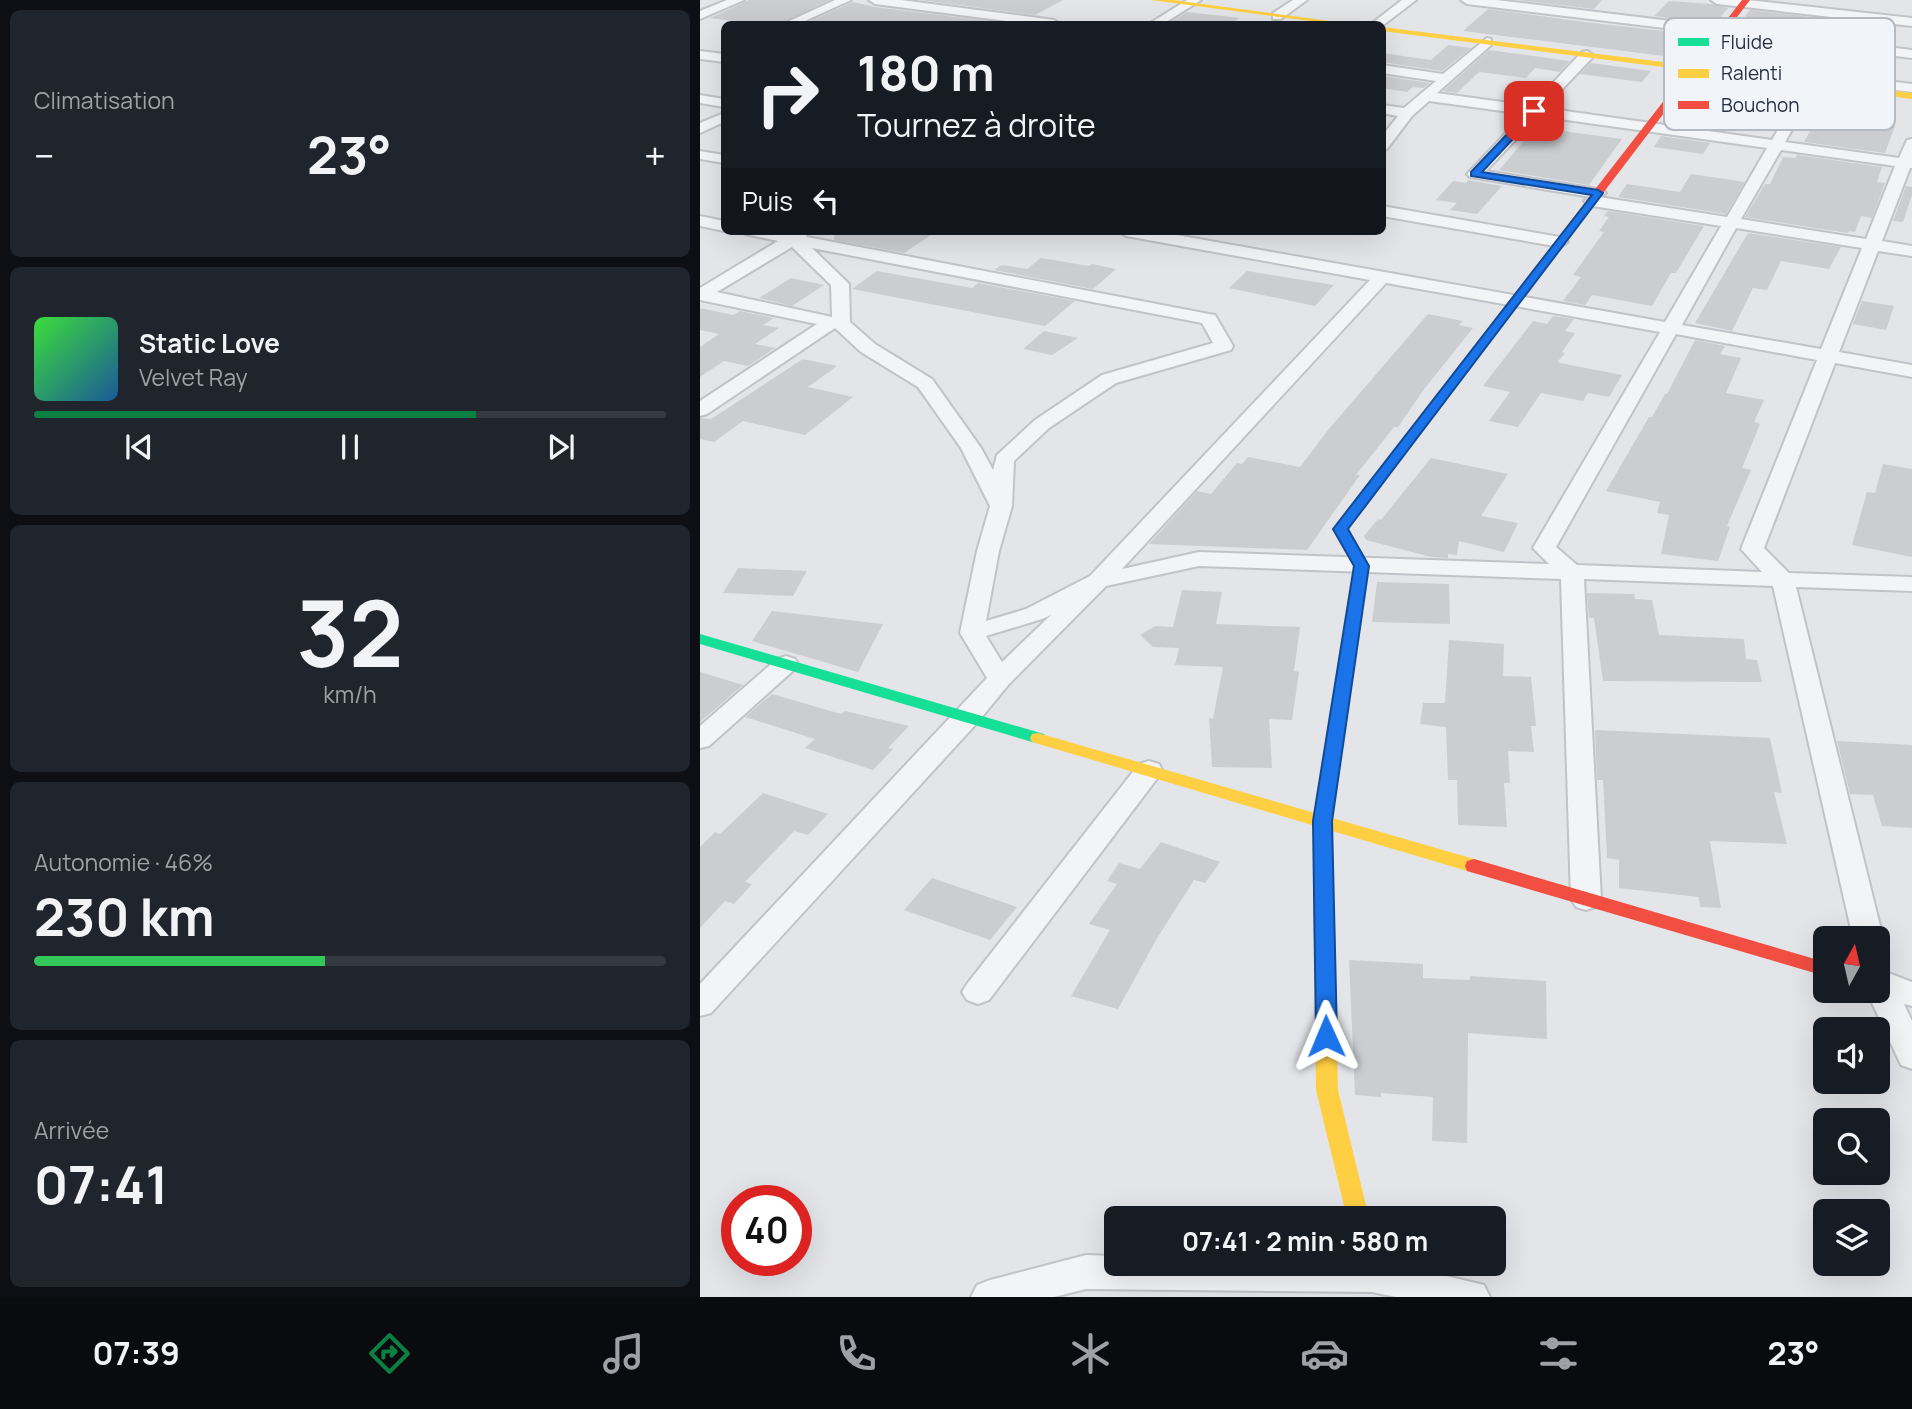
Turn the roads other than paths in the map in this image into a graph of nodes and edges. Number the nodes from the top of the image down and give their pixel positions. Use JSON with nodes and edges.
{"nodes":[{"id":1,"x":738,"y":0,"type":"edge"},
{"id":2,"x":845,"y":0,"type":"edge"},
{"id":3,"x":875,"y":0,"type":"edge"},
{"id":4,"x":1155,"y":0,"type":"edge"},
{"id":5,"x":1301,"y":0,"type":"edge"},
{"id":6,"x":1410,"y":0,"type":"edge"},
{"id":7,"x":1467,"y":0,"type":"edge"},
{"id":8,"x":1717,"y":0,"type":"edge"},
{"id":9,"x":1858,"y":0,"type":"edge"},
{"id":10,"x":1745,"y":1,"type":"edge"},
{"id":11,"x":1192,"y":2,"type":"edge"},
{"id":12,"x":700,"y":15,"type":"edge"},
{"id":13,"x":1277,"y":16,"type":"junction"},
{"id":14,"x":1733,"y":18,"type":"edge"},
{"id":15,"x":1803,"y":18,"type":"edge"},
{"id":16,"x":1847,"y":18,"type":"edge"},
{"id":17,"x":797,"y":21,"type":"edge"},
{"id":18,"x":1032,"y":21,"type":"edge"},
{"id":19,"x":1160,"y":21,"type":"edge"},
{"id":20,"x":1321,"y":21,"type":"edge"},
{"id":21,"x":1381,"y":21,"type":"edge"},
{"id":22,"x":1664,"y":24,"type":"edge"},
{"id":23,"x":1386,"y":29,"type":"edge"},
{"id":24,"x":1487,"y":42,"type":"junction"},
{"id":25,"x":1895,"y":48,"type":"edge"},
{"id":26,"x":700,"y":54,"type":"edge"},
{"id":27,"x":1912,"y":54,"type":"edge"},
{"id":28,"x":1587,"y":55,"type":"junction"},
{"id":29,"x":721,"y":56,"type":"edge"},
{"id":30,"x":1664,"y":64,"type":"edge"},
{"id":31,"x":1386,"y":70,"type":"edge"},
{"id":32,"x":1446,"y":78,"type":"junction"},
{"id":33,"x":1426,"y":96,"type":"junction"},
{"id":34,"x":700,"y":99,"type":"edge"},
{"id":35,"x":721,"y":102,"type":"edge"},
{"id":36,"x":1664,"y":107,"type":"edge"},
{"id":37,"x":1386,"y":110,"type":"edge"},
{"id":38,"x":1534,"y":111,"type":"junction"},
{"id":39,"x":1407,"y":113,"type":"junction"},
{"id":40,"x":721,"y":118,"type":"edge"},
{"id":41,"x":1649,"y":127,"type":"junction"},
{"id":42,"x":700,"y":129,"type":"edge"},
{"id":43,"x":1664,"y":129,"type":"edge"},
{"id":44,"x":1670,"y":130,"type":"edge"},
{"id":45,"x":1785,"y":130,"type":"edge"},
{"id":46,"x":1386,"y":141,"type":"edge"},
{"id":47,"x":1912,"y":143,"type":"edge"},
{"id":48,"x":1776,"y":145,"type":"junction"},
{"id":49,"x":700,"y":155,"type":"edge"},
{"id":50,"x":721,"y":158,"type":"edge"},
{"id":51,"x":1908,"y":164,"type":"edge"},
{"id":52,"x":1595,"y":197,"type":"junction"},
{"id":53,"x":1386,"y":212,"type":"edge"},
{"id":54,"x":700,"y":221,"type":"edge"},
{"id":55,"x":1731,"y":223,"type":"junction"},
{"id":56,"x":721,"y":225,"type":"edge"},
{"id":57,"x":800,"y":235,"type":"edge"},
{"id":58,"x":1148,"y":235,"type":"edge"},
{"id":59,"x":1560,"y":242,"type":"junction"},
{"id":60,"x":1872,"y":245,"type":"junction"},
{"id":61,"x":1912,"y":251,"type":"edge"},
{"id":62,"x":1382,"y":277,"type":"junction"},
{"id":63,"x":700,"y":294,"type":"edge"},
{"id":64,"x":1516,"y":301,"type":"junction"},
{"id":65,"x":1671,"y":328,"type":"junction"},
{"id":66,"x":1828,"y":356,"type":"junction"},
{"id":67,"x":1912,"y":371,"type":"edge"},
{"id":68,"x":700,"y":410,"type":"edge"},
{"id":69,"x":1001,"y":506,"type":"junction"},
{"id":70,"x":1361,"y":566,"type":"junction"},
{"id":71,"x":1572,"y":573,"type":"junction"},
{"id":72,"x":1783,"y":580,"type":"junction"},
{"id":73,"x":1098,"y":581,"type":"junction"},
{"id":74,"x":1912,"y":584,"type":"edge"},
{"id":75,"x":972,"y":633,"type":"junction"},
{"id":76,"x":700,"y":639,"type":"edge"},
{"id":77,"x":786,"y":664,"type":"junction"},
{"id":78,"x":1000,"y":679,"type":"junction"},
{"id":79,"x":968,"y":717,"type":"junction"},
{"id":80,"x":700,"y":740,"type":"edge"},
{"id":81,"x":1149,"y":770,"type":"junction"},
{"id":82,"x":1322,"y":821,"type":"junction"},
{"id":83,"x":1586,"y":899,"type":"junction"},
{"id":84,"x":1865,"y":926,"type":"edge"},
{"id":85,"x":1813,"y":965,"type":"edge"},
{"id":86,"x":1890,"y":987,"type":"edge"},
{"id":87,"x":978,"y":992,"type":"dead end"},
{"id":88,"x":1912,"y":995,"type":"edge"},
{"id":89,"x":1887,"y":1003,"type":"edge"},
{"id":90,"x":700,"y":1004,"type":"edge"},
{"id":91,"x":1912,"y":1056,"type":"edge"},
{"id":92,"x":1355,"y":1206,"type":"edge"},
{"id":93,"x":1104,"y":1272,"type":"edge"},
{"id":94,"x":1396,"y":1276,"type":"edge"},
{"id":95,"x":990,"y":1297,"type":"edge"},
{"id":96,"x":1471,"y":1297,"type":"edge"}],
"edges":[{"from":1,"to":12,"type":"street"},
{"from":2,"to":17,"type":"street"},
{"from":3,"to":18,"type":"street"},
{"from":4,"to":11,"type":"street"},
{"from":5,"to":13,"type":"street"},
{"from":6,"to":21,"type":"street"},
{"from":7,"to":22,"type":"street"},
{"from":8,"to":10,"type":"street"},
{"from":9,"to":16,"type":"street"},
{"from":10,"to":14,"type":"street"},
{"from":10,"to":15,"type":"street"},
{"from":11,"to":13,"type":"street"},
{"from":11,"to":19,"type":"street"},
{"from":13,"to":20,"type":"street"},
{"from":23,"to":24,"type":"street"},
{"from":24,"to":28,"type":"street"},
{"from":24,"to":32,"type":"street"},
{"from":25,"to":27,"type":"street"},
{"from":26,"to":29,"type":"street"},
{"from":28,"to":30,"type":"street"},
{"from":28,"to":38,"type":"street"},
{"from":31,"to":32,"type":"street"},
{"from":32,"to":33,"type":"street"},
{"from":33,"to":38,"type":"street"},
{"from":33,"to":39,"type":"street"},
{"from":34,"to":35,"type":"street"},
{"from":36,"to":41,"type":"street"},
{"from":37,"to":39,"type":"street"},
{"from":38,"to":41,"type":"street"},
{"from":38,"to":52,"type":"street"},
{"from":39,"to":46,"type":"street"},
{"from":40,"to":42,"type":"street"},
{"from":41,"to":43,"type":"street"},
{"from":41,"to":52,"type":"street"},
{"from":44,"to":48,"type":"street"},
{"from":45,"to":48,"type":"street"},
{"from":47,"to":51,"type":"street"},
{"from":48,"to":51,"type":"street"},
{"from":48,"to":55,"type":"street"},
{"from":49,"to":50,"type":"street"},
{"from":51,"to":60,"type":"street"},
{"from":52,"to":55,"type":"street"},
{"from":52,"to":59,"type":"street"},
{"from":53,"to":59,"type":"street"},
{"from":54,"to":56,"type":"street"},
{"from":55,"to":60,"type":"street"},
{"from":55,"to":65,"type":"street"},
{"from":57,"to":63,"type":"street"},
{"from":57,"to":69,"type":"street"},
{"from":57,"to":69,"type":"street"},
{"from":58,"to":62,"type":"street"},
{"from":59,"to":64,"type":"street"},
{"from":60,"to":61,"type":"street"},
{"from":60,"to":66,"type":"street"},
{"from":62,"to":64,"type":"street"},
{"from":62,"to":73,"type":"street"},
{"from":63,"to":68,"type":"street"},
{"from":64,"to":65,"type":"street"},
{"from":64,"to":70,"type":"street"},
{"from":65,"to":66,"type":"street"},
{"from":65,"to":71,"type":"street"},
{"from":66,"to":67,"type":"street"},
{"from":66,"to":72,"type":"street"},
{"from":69,"to":75,"type":"street"},
{"from":70,"to":71,"type":"street"},
{"from":70,"to":73,"type":"street"},
{"from":70,"to":82,"type":"street"},
{"from":71,"to":72,"type":"street"},
{"from":71,"to":83,"type":"street"},
{"from":72,"to":74,"type":"street"},
{"from":72,"to":84,"type":"street"},
{"from":73,"to":75,"type":"street"},
{"from":73,"to":78,"type":"street"},
{"from":75,"to":78,"type":"street"},
{"from":76,"to":77,"type":"street"},
{"from":77,"to":79,"type":"street"},
{"from":77,"to":80,"type":"street"},
{"from":78,"to":79,"type":"street"},
{"from":79,"to":81,"type":"street"},
{"from":79,"to":90,"type":"street"},
{"from":81,"to":82,"type":"street"},
{"from":81,"to":87,"type":"street"},
{"from":82,"to":83,"type":"street"},
{"from":82,"to":92,"type":"street"},
{"from":83,"to":85,"type":"street"},
{"from":86,"to":88,"type":"street"},
{"from":89,"to":91,"type":"street"},
{"from":93,"to":95,"type":"street"},
{"from":94,"to":96,"type":"street"}]}
